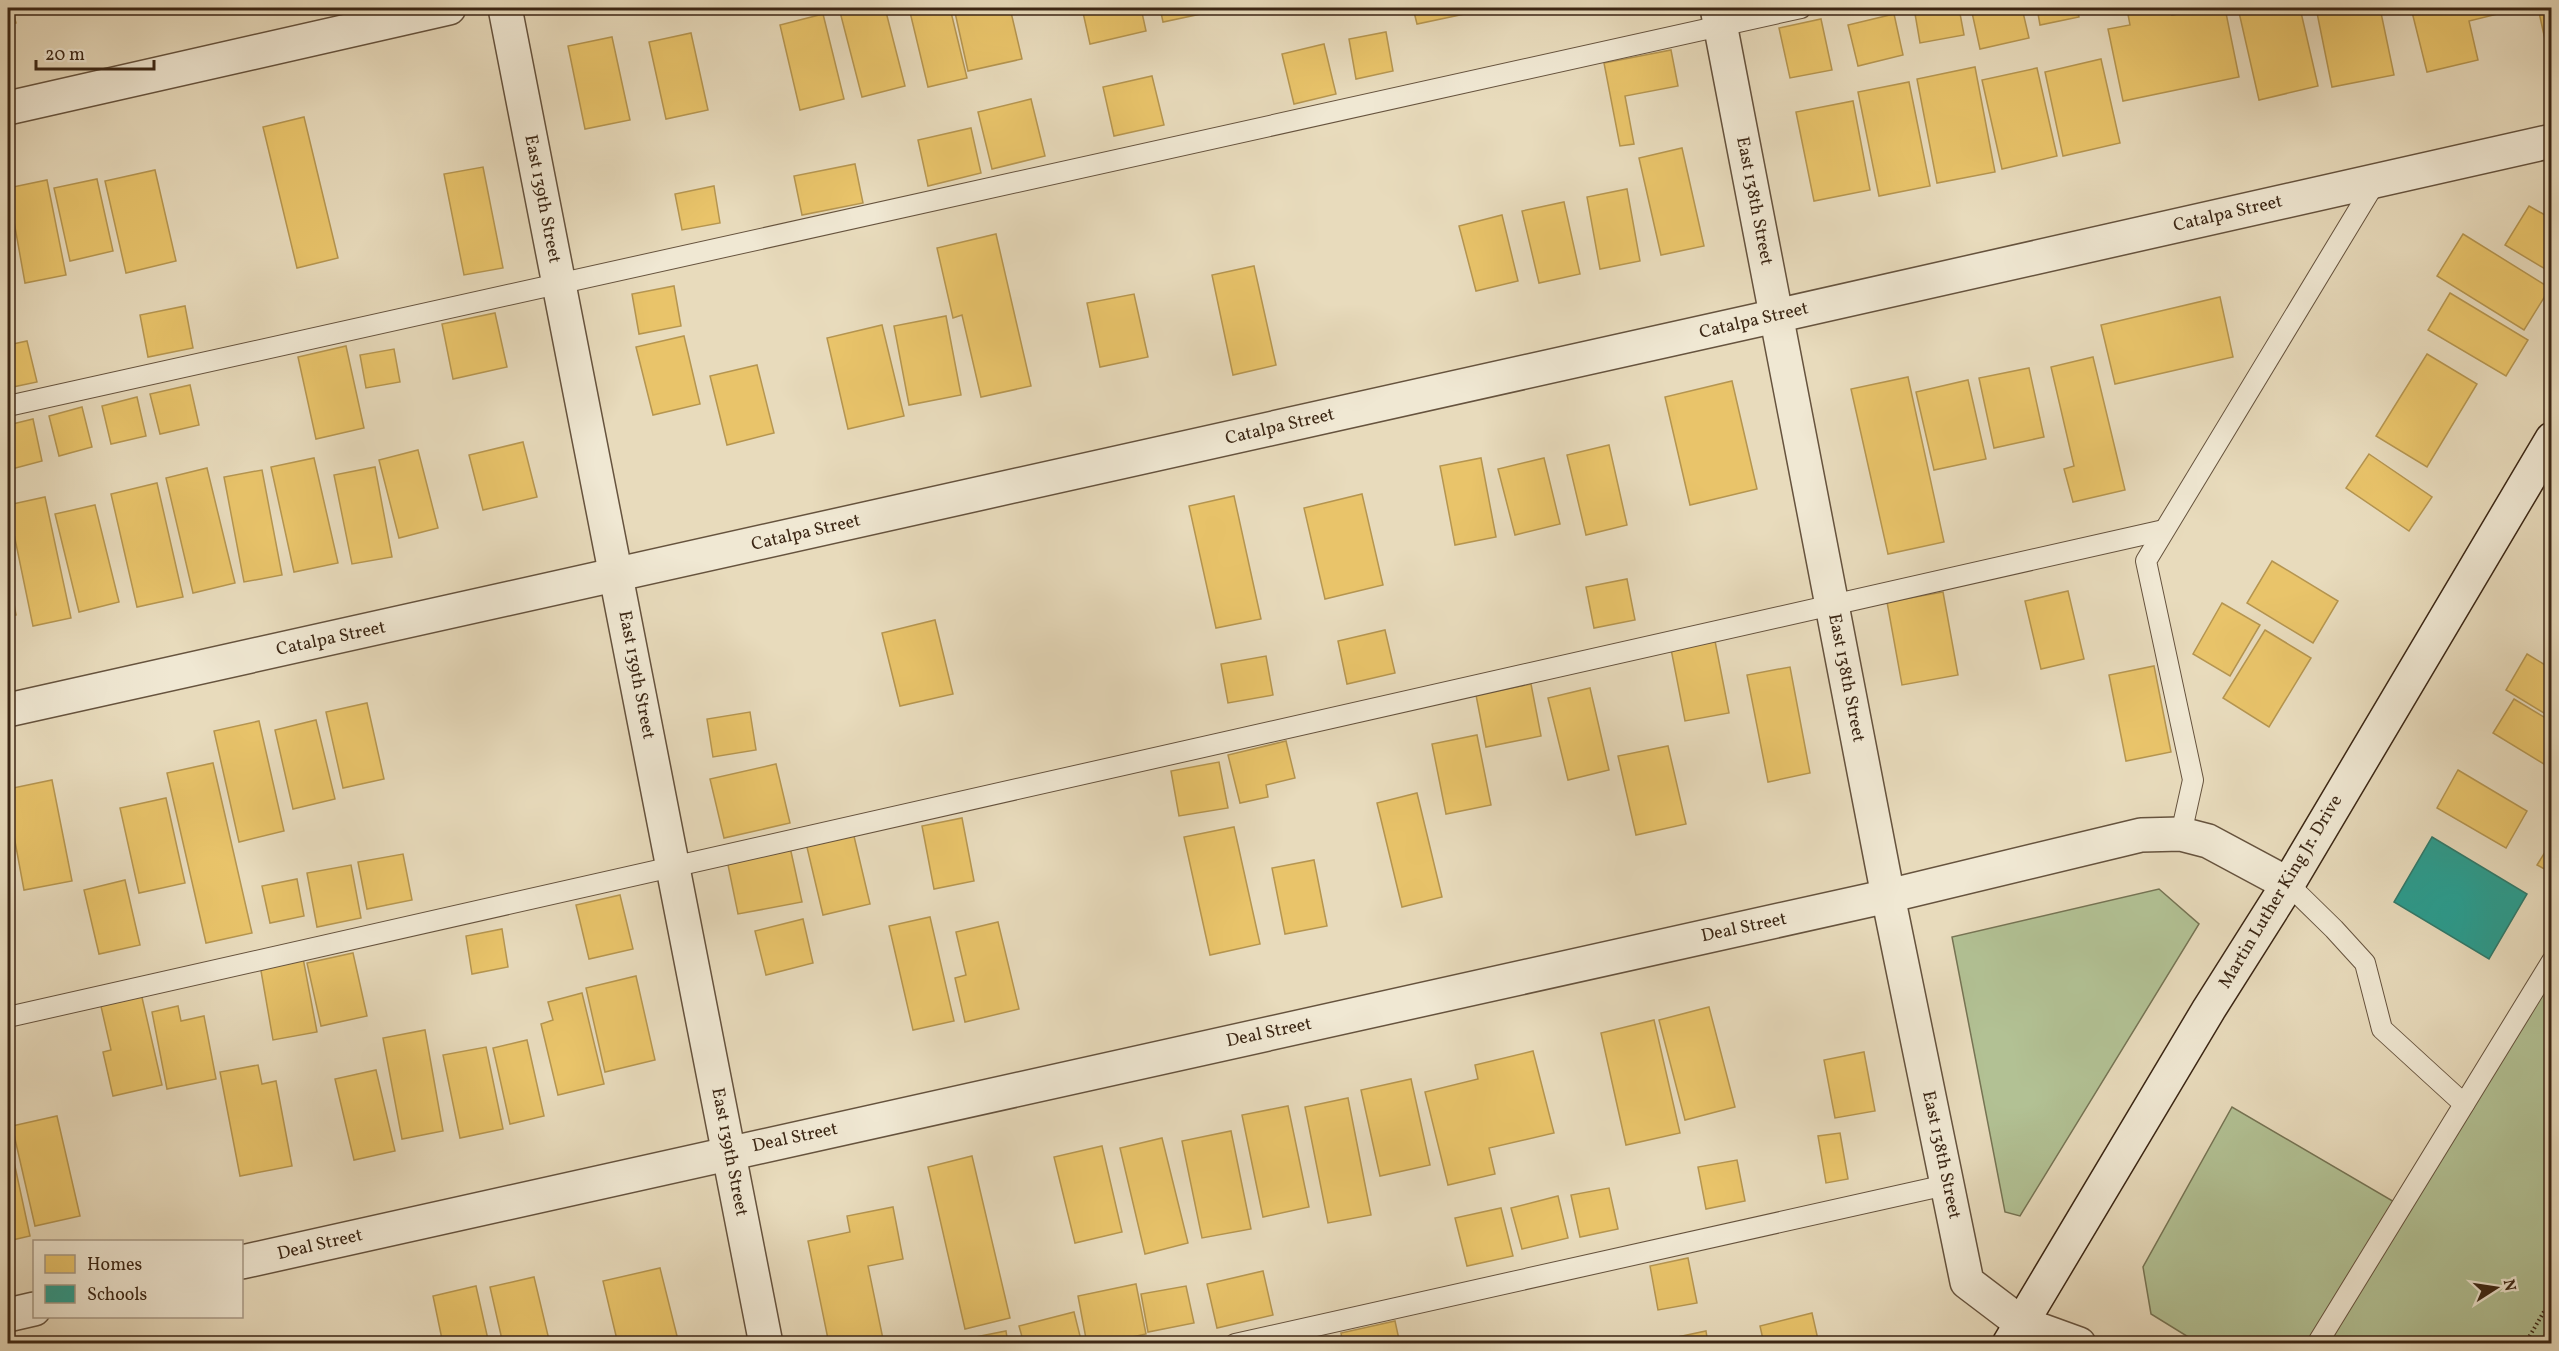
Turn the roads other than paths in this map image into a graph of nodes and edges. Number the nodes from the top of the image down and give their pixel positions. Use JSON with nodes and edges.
{"nodes":[{"id":1,"x":449,"y":8,"type":"edge"},
{"id":2,"x":505,"y":8,"type":"edge"},
{"id":3,"x":1801,"y":8,"type":"edge"},
{"id":4,"x":1719,"y":16,"type":"edge"},
{"id":5,"x":8,"y":108,"type":"edge"},
{"id":6,"x":2552,"y":141,"type":"edge"},
{"id":7,"x":2376,"y":181,"type":"junction"},
{"id":8,"x":559,"y":283,"type":"junction"},
{"id":9,"x":1776,"y":316,"type":"junction"},
{"id":10,"x":8,"y":406,"type":"edge"},
{"id":11,"x":2552,"y":439,"type":"edge"},
{"id":12,"x":2164,"y":530,"type":"junction"},
{"id":13,"x":616,"y":575,"type":"junction"},
{"id":14,"x":1833,"y":606,"type":"junction"},
{"id":15,"x":8,"y":710,"type":"edge"},
{"id":16,"x":2181,"y":834,"type":"junction"},
{"id":17,"x":673,"y":867,"type":"junction"},
{"id":18,"x":2288,"y":885,"type":"junction"},
{"id":19,"x":1888,"y":896,"type":"junction"},
{"id":20,"x":2552,"y":962,"type":"edge"},
{"id":21,"x":8,"y":1017,"type":"edge"},
{"id":22,"x":2464,"y":1104,"type":"junction"},
{"id":23,"x":729,"y":1153,"type":"junction"},
{"id":24,"x":1946,"y":1185,"type":"junction"},
{"id":25,"x":243,"y":1262,"type":"edge"},
{"id":26,"x":33,"y":1309,"type":"edge"},
{"id":27,"x":8,"y":1315,"type":"edge"},
{"id":28,"x":2015,"y":1334,"type":"edge"},
{"id":29,"x":766,"y":1344,"type":"edge"},
{"id":30,"x":1235,"y":1344,"type":"edge"},
{"id":31,"x":2079,"y":1344,"type":"edge"},
{"id":32,"x":2317,"y":1344,"type":"edge"}],
"edges":[{"from":1,"to":5,"type":"street"},
{"from":2,"to":8,"type":"street","name":"East 139th Street"},
{"from":3,"to":4,"type":"lane"},
{"from":4,"to":8,"type":"lane"},
{"from":4,"to":9,"type":"street","name":"East 138th Street"},
{"from":6,"to":7,"type":"street","name":"Catalpa Street"},
{"from":7,"to":9,"type":"street","name":"Catalpa Street"},
{"from":7,"to":12,"type":"lane"},
{"from":8,"to":10,"type":"lane"},
{"from":8,"to":13,"type":"street","name":"East 139th Street"},
{"from":9,"to":13,"type":"street","name":"Catalpa Street"},
{"from":9,"to":14,"type":"street","name":"East 138th Street"},
{"from":11,"to":18,"type":"street","name":"Martin Luther King Jr. Drive"},
{"from":12,"to":14,"type":"lane"},
{"from":12,"to":16,"type":"lane"},
{"from":13,"to":15,"type":"street","name":"Catalpa Street"},
{"from":13,"to":17,"type":"street","name":"East 139th Street"},
{"from":14,"to":17,"type":"lane"},
{"from":14,"to":19,"type":"street","name":"East 138th Street"},
{"from":16,"to":18,"type":"street","name":"Deal Street"},
{"from":16,"to":19,"type":"street","name":"Deal Street"},
{"from":17,"to":21,"type":"lane"},
{"from":17,"to":23,"type":"street","name":"East 139th Street"},
{"from":18,"to":22,"type":"lane"},
{"from":18,"to":28,"type":"street","name":"Martin Luther King Jr. Drive"},
{"from":19,"to":23,"type":"street","name":"Deal Street"},
{"from":19,"to":24,"type":"street","name":"East 138th Street"},
{"from":20,"to":22,"type":"lane"},
{"from":22,"to":32,"type":"lane"},
{"from":23,"to":25,"type":"street","name":"Deal Street"},
{"from":23,"to":29,"type":"street","name":"East 139th Street"},
{"from":24,"to":28,"type":"street","name":"East 138th Street"},
{"from":24,"to":30,"type":"lane"},
{"from":26,"to":27,"type":"street"},
{"from":28,"to":31,"type":"street","name":"East 138th Street"}]}
